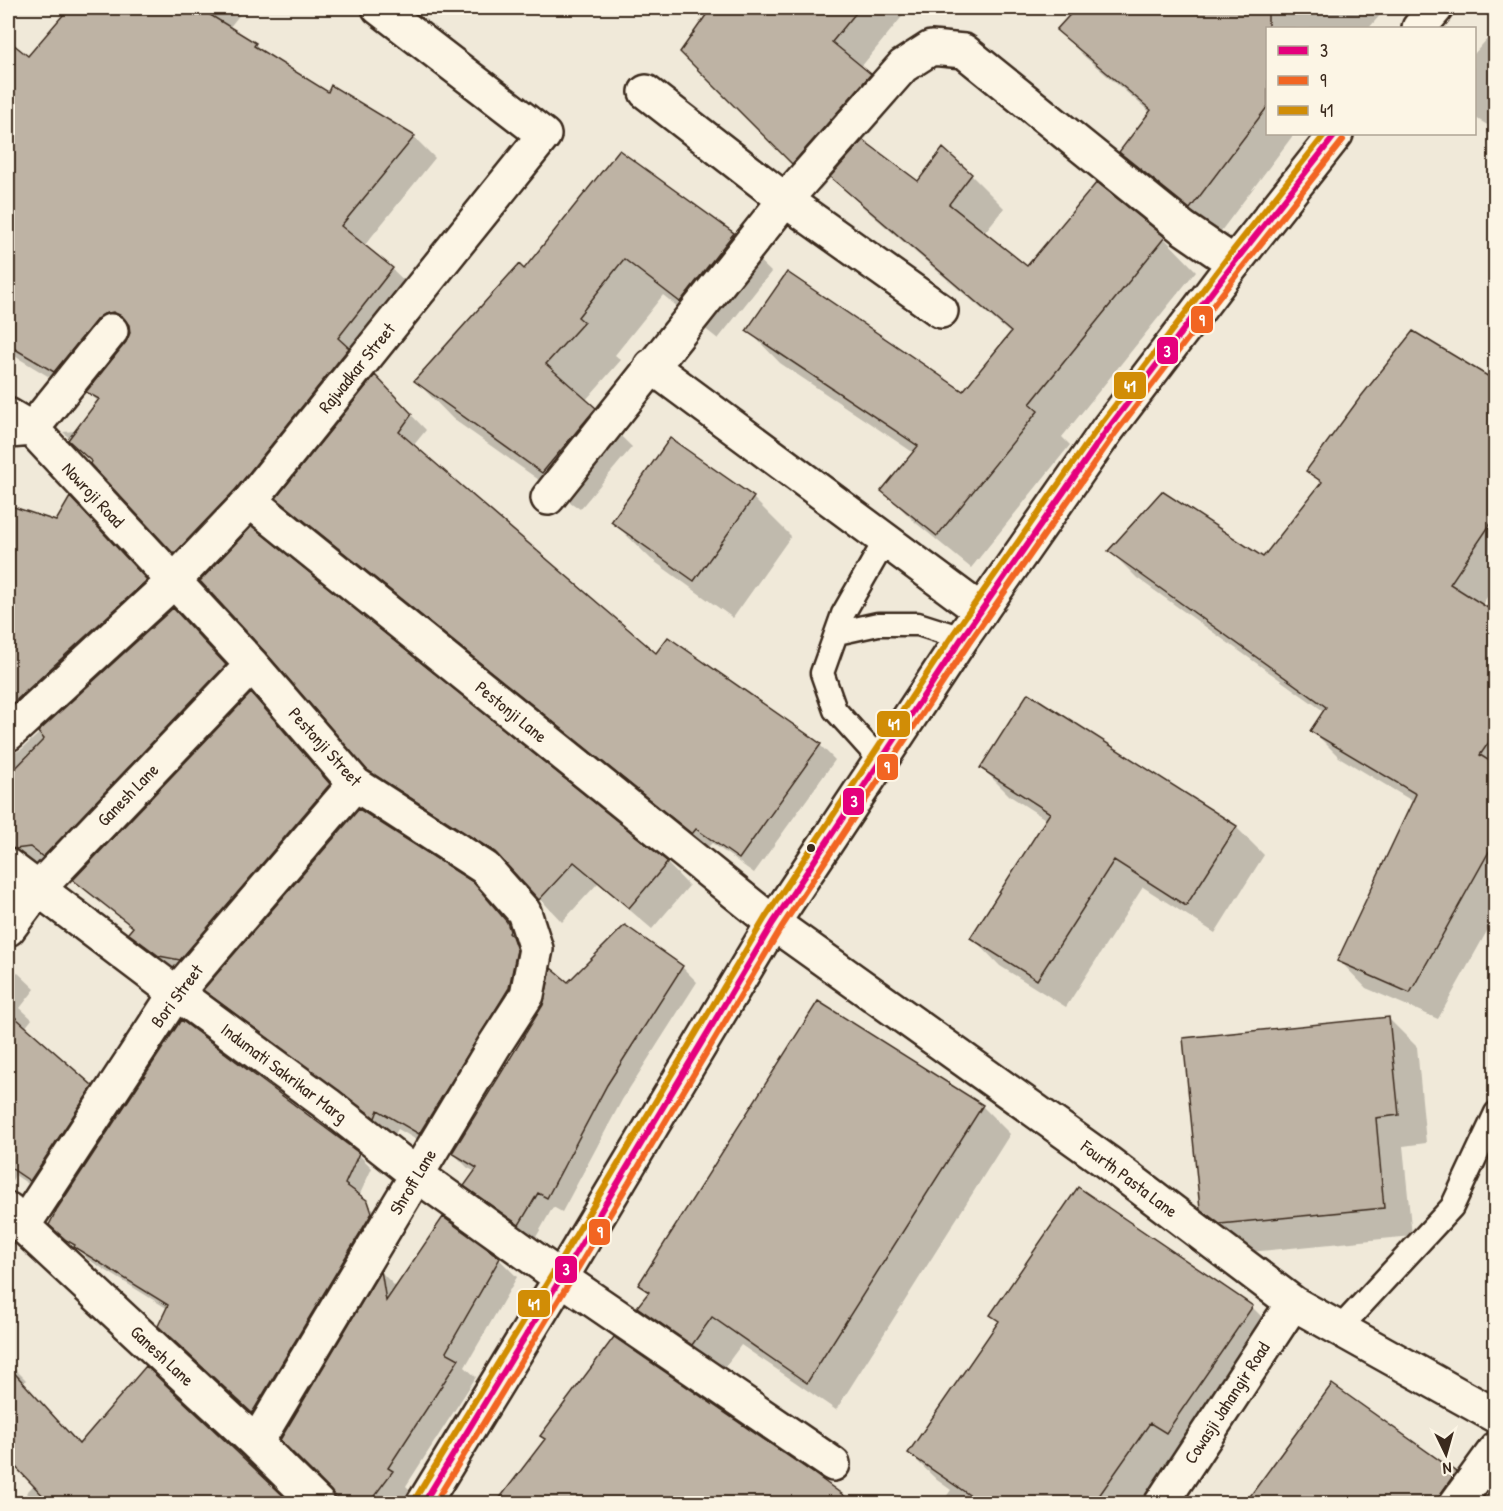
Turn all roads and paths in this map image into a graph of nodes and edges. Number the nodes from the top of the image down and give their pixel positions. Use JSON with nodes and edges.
{"nodes":[{"id":1,"x":379,"y":8,"type":"edge"},
{"id":2,"x":1436,"y":8,"type":"edge"},
{"id":3,"x":1420,"y":27,"type":"edge"},
{"id":4,"x":646,"y":92,"type":"dead end"},
{"id":5,"x":1335,"y":135,"type":"edge"},
{"id":6,"x":785,"y":200,"type":"junction"},
{"id":7,"x":1234,"y":263,"type":"junction"},
{"id":8,"x":941,"y":311,"type":"dead end"},
{"id":9,"x":111,"y":331,"type":"dead end"},
{"id":10,"x":651,"y":366,"type":"junction"},
{"id":11,"x":16,"y":425,"type":"edge"},
{"id":12,"x":548,"y":498,"type":"dead end"},
{"id":13,"x":250,"y":501,"type":"junction"},
{"id":14,"x":886,"y":539,"type":"junction"},
{"id":15,"x":174,"y":581,"type":"junction"},
{"id":16,"x":981,"y":610,"type":"junction"},
{"id":17,"x":837,"y":633,"type":"junction"},
{"id":18,"x":962,"y":638,"type":"junction"},
{"id":19,"x":252,"y":664,"type":"junction"},
{"id":20,"x":8,"y":734,"type":"edge"},
{"id":21,"x":881,"y":761,"type":"junction"},
{"id":22,"x":355,"y":784,"type":"junction"},
{"id":23,"x":8,"y":866,"type":"edge"},
{"id":24,"x":38,"y":889,"type":"junction"},
{"id":25,"x":524,"y":912,"type":"joint"},
{"id":26,"x":773,"y":923,"type":"junction"},
{"id":27,"x":8,"y":929,"type":"edge"},
{"id":28,"x":176,"y":993,"type":"junction"},
{"id":29,"x":1496,"y":1113,"type":"edge"},
{"id":30,"x":417,"y":1175,"type":"junction"},
{"id":31,"x":15,"y":1217,"type":"edge"},
{"id":32,"x":561,"y":1278,"type":"junction"},
{"id":33,"x":1293,"y":1303,"type":"junction"},
{"id":34,"x":1339,"y":1329,"type":"junction"},
{"id":35,"x":1496,"y":1416,"type":"edge"},
{"id":36,"x":256,"y":1443,"type":"junction"},
{"id":37,"x":1496,"y":1449,"type":"edge"},
{"id":38,"x":833,"y":1464,"type":"dead end"},
{"id":39,"x":318,"y":1503,"type":"edge"},
{"id":40,"x":423,"y":1503,"type":"edge"},
{"id":41,"x":1161,"y":1503,"type":"edge"},
{"id":42,"x":1456,"y":1503,"type":"edge"}],
"edges":[{"from":1,"to":13,"type":"street","name":"Rajwadkar Street"},
{"from":2,"to":3,"type":"street"},
{"from":4,"to":6,"type":"street"},
{"from":5,"to":7,"type":"street"},
{"from":6,"to":7,"type":"street"},
{"from":6,"to":8,"type":"street"},
{"from":6,"to":10,"type":"street"},
{"from":7,"to":16,"type":"street"},
{"from":9,"to":11,"type":"street"},
{"from":10,"to":12,"type":"street"},
{"from":10,"to":14,"type":"street"},
{"from":11,"to":15,"type":"street","name":"Nowroji Road"},
{"from":13,"to":15,"type":"street","name":"Rajwadkar Street"},
{"from":13,"to":26,"type":"street","name":"Pestonji Lane"},
{"from":14,"to":16,"type":"street"},
{"from":14,"to":17,"type":"lane"},
{"from":15,"to":19,"type":"street","name":"Pestonji Street"},
{"from":15,"to":20,"type":"street","name":"Rajwadkar Street"},
{"from":16,"to":18,"type":"street"},
{"from":17,"to":18,"type":"lane"},
{"from":17,"to":21,"type":"lane"},
{"from":18,"to":21,"type":"street"},
{"from":19,"to":22,"type":"street","name":"Pestonji Street"},
{"from":19,"to":24,"type":"street","name":"Ganesh Lane"},
{"from":21,"to":26,"type":"street"},
{"from":22,"to":25,"type":"street","name":"Pestonji Street"},
{"from":22,"to":28,"type":"street","name":"Bori Street"},
{"from":23,"to":24,"type":"street","name":"Indumati Sakrikar Marg"},
{"from":24,"to":27,"type":"street","name":"Ganesh Lane"},
{"from":24,"to":28,"type":"street","name":"Indumati Sakrikar Marg"},
{"from":25,"to":30,"type":"street","name":"Shroff Lane"},
{"from":26,"to":32,"type":"street"},
{"from":26,"to":33,"type":"street","name":"Fourth Pasta Lane"},
{"from":28,"to":30,"type":"street","name":"Indumati Sakrikar Marg"},
{"from":28,"to":31,"type":"street","name":"Bori Street"},
{"from":29,"to":34,"type":"lane"},
{"from":30,"to":32,"type":"street","name":"Indumati Sakrikar Marg"},
{"from":30,"to":36,"type":"street","name":"Shroff Lane"},
{"from":31,"to":36,"type":"street","name":"Ganesh Lane"},
{"from":32,"to":38,"type":"street","name":"Indumati Sakrikar Marg"},
{"from":32,"to":40,"type":"street"},
{"from":33,"to":34,"type":"street","name":"Fourth Pasta Lane"},
{"from":33,"to":41,"type":"street","name":"Cowasji Jahangir Road"},
{"from":34,"to":35,"type":"street","name":"Fourth Pasta Lane"},
{"from":36,"to":39,"type":"street","name":"Ganesh Lane"},
{"from":37,"to":42,"type":"street"}]}
